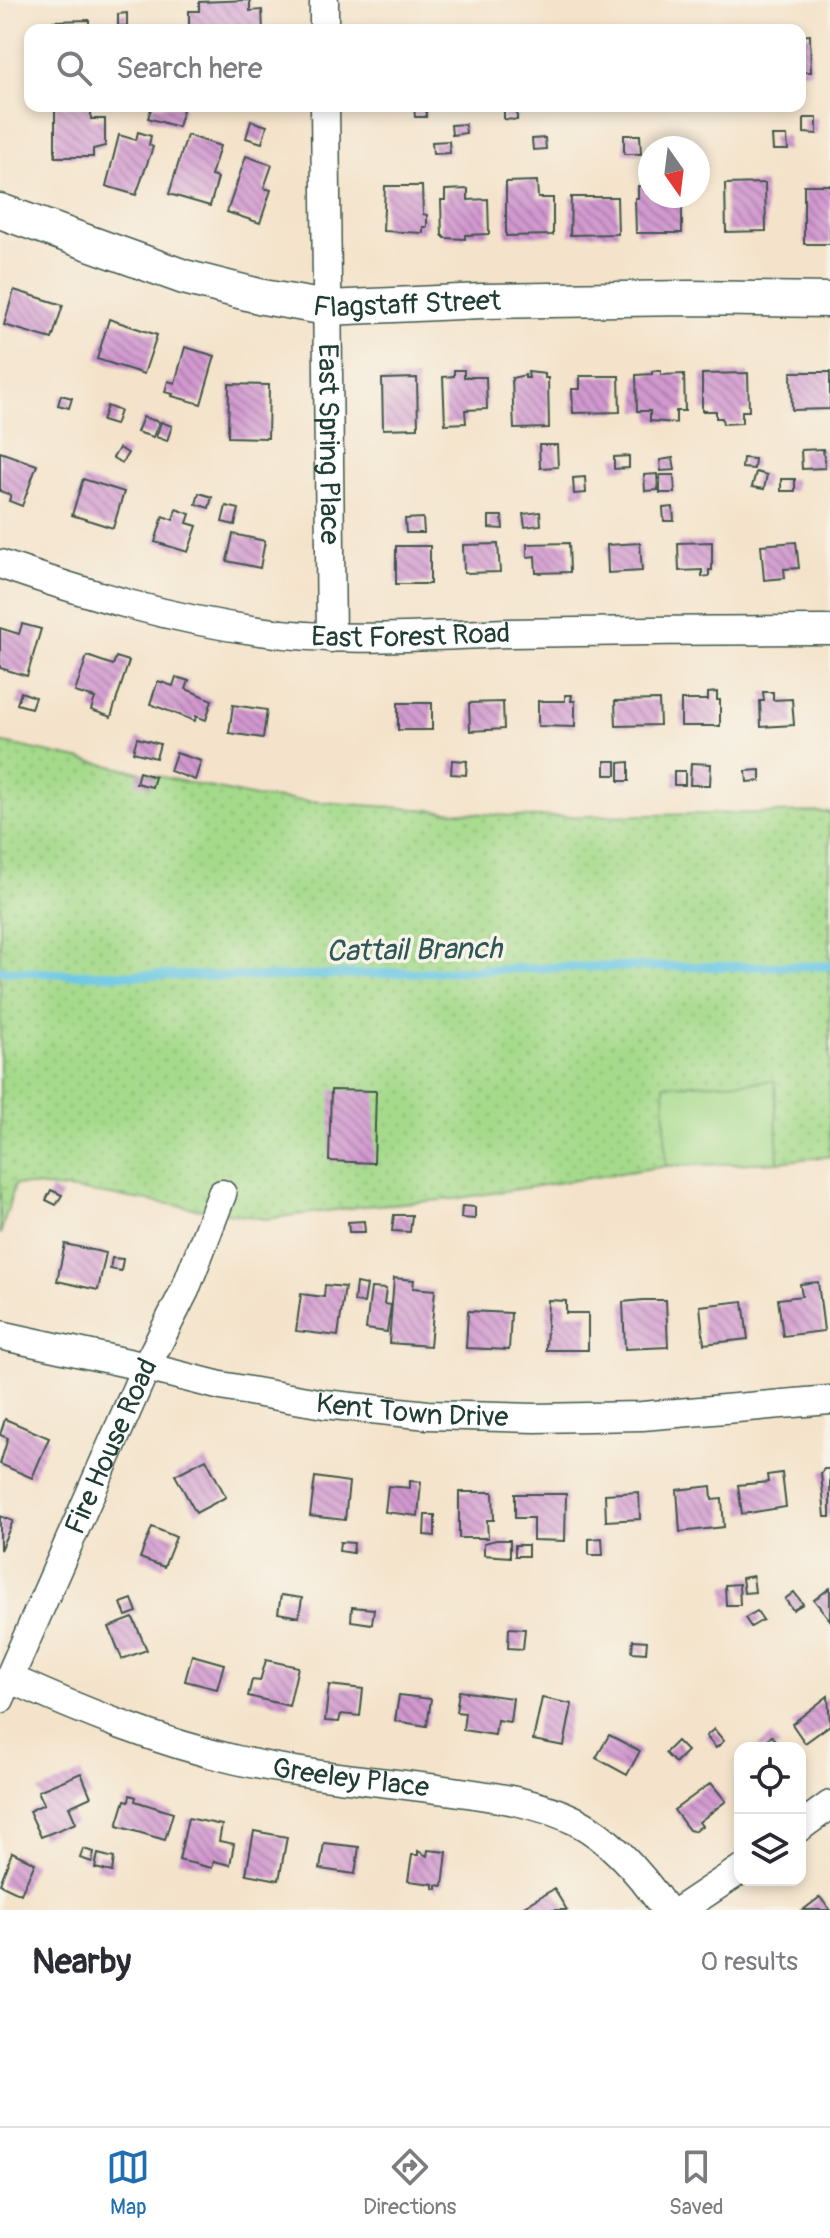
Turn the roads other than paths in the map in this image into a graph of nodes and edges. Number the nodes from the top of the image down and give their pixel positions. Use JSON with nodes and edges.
{"nodes":[{"id":1,"x":324,"y":0,"type":"edge"},
{"id":2,"x":324,"y":24,"type":"edge"},
{"id":3,"x":325,"y":112,"type":"edge"},
{"id":4,"x":0,"y":211,"type":"edge"},
{"id":5,"x":830,"y":300,"type":"edge"},
{"id":6,"x":327,"y":308,"type":"junction"},
{"id":7,"x":0,"y":564,"type":"edge"},
{"id":8,"x":830,"y":630,"type":"edge"},
{"id":9,"x":331,"y":638,"type":"junction"},
{"id":10,"x":222,"y":1194,"type":"dead end"},
{"id":11,"x":0,"y":1335,"type":"edge"},
{"id":12,"x":146,"y":1367,"type":"junction"},
{"id":13,"x":830,"y":1400,"type":"edge"},
{"id":14,"x":4,"y":1689,"type":"edge"},
{"id":15,"x":830,"y":1805,"type":"edge"},
{"id":16,"x":806,"y":1823,"type":"edge"},
{"id":17,"x":734,"y":1874,"type":"edge"},
{"id":18,"x":666,"y":1910,"type":"edge"},
{"id":19,"x":680,"y":1910,"type":"edge"}],
"edges":[{"from":1,"to":2,"type":"street"},
{"from":3,"to":6,"type":"street","name":"East Spring Place"},
{"from":4,"to":6,"type":"street","name":"Flagstaff Street"},
{"from":5,"to":6,"type":"street","name":"Flagstaff Street"},
{"from":6,"to":9,"type":"street","name":"East Spring Place"},
{"from":7,"to":9,"type":"street","name":"East Forest Road"},
{"from":8,"to":9,"type":"street","name":"East Forest Road"},
{"from":10,"to":12,"type":"street","name":"Fire House Road"},
{"from":11,"to":12,"type":"street","name":"Kent Town Drive"},
{"from":12,"to":13,"type":"street","name":"Kent Town Drive"},
{"from":12,"to":14,"type":"street","name":"Fire House Road"},
{"from":14,"to":18,"type":"street","name":"Greeley Place"},
{"from":15,"to":16,"type":"street"},
{"from":17,"to":19,"type":"street"}]}
